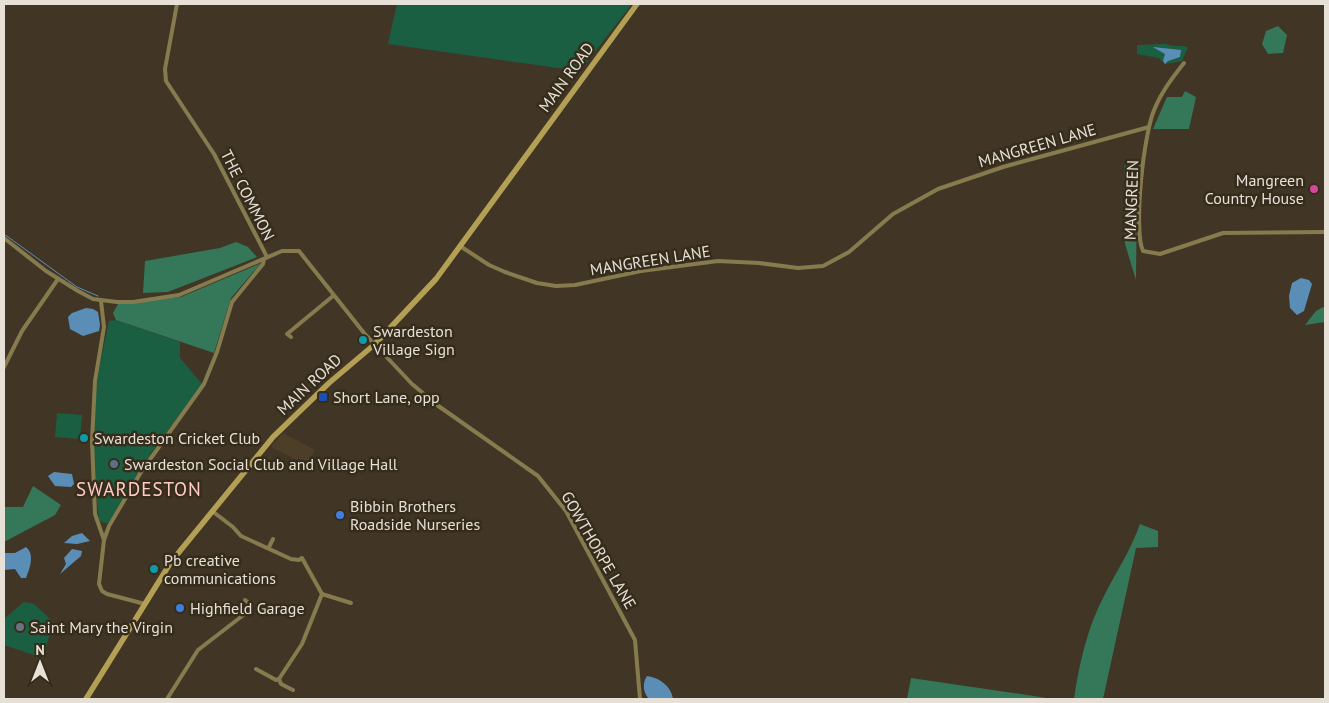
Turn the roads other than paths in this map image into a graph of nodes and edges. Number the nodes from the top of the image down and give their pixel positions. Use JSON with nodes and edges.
{"nodes":[{"id":1,"x":177,"y":4,"type":"edge"},
{"id":2,"x":637,"y":4,"type":"edge"},
{"id":3,"x":1184,"y":63,"type":"dead end"},
{"id":4,"x":1149,"y":127,"type":"junction"},
{"id":5,"x":1325,"y":232,"type":"edge"},
{"id":6,"x":4,"y":238,"type":"edge"},
{"id":7,"x":460,"y":246,"type":"junction"},
{"id":8,"x":265,"y":258,"type":"junction"},
{"id":9,"x":58,"y":279,"type":"junction"},
{"id":10,"x":333,"y":296,"type":"junction"},
{"id":11,"x":101,"y":301,"type":"junction"},
{"id":12,"x":281,"y":333,"type":"dead end"},
{"id":13,"x":374,"y":344,"type":"junction"},
{"id":14,"x":4,"y":367,"type":"edge"},
{"id":15,"x":212,"y":511,"type":"junction"},
{"id":16,"x":272,"y":539,"type":"dead end"},
{"id":17,"x":104,"y":540,"type":"junction"},
{"id":18,"x":269,"y":547,"type":"junction"},
{"id":19,"x":322,"y":594,"type":"junction"},
{"id":20,"x":245,"y":600,"type":"dead end"},
{"id":21,"x":351,"y":603,"type":"dead end"},
{"id":22,"x":145,"y":604,"type":"junction"},
{"id":23,"x":251,"y":605,"type":"junction"},
{"id":24,"x":257,"y":609,"type":"dead end"},
{"id":25,"x":256,"y":669,"type":"dead end"},
{"id":26,"x":279,"y":679,"type":"junction"},
{"id":27,"x":293,"y":690,"type":"dead end"},
{"id":28,"x":86,"y":699,"type":"edge"},
{"id":29,"x":168,"y":699,"type":"edge"},
{"id":30,"x":640,"y":699,"type":"edge"}],
"edges":[{"from":1,"to":8,"type":"street","name":"THE COMMON"},
{"from":2,"to":7,"type":"main road","name":"MAIN ROAD"},
{"from":3,"to":4,"type":"street","name":"MANGREEN"},
{"from":4,"to":5,"type":"street","name":"MANGREEN"},
{"from":4,"to":7,"type":"street","name":"MANGREEN LANE"},
{"from":6,"to":9,"type":"street","name":"THE COMMON"},
{"from":7,"to":13,"type":"main road","name":"MAIN ROAD"},
{"from":8,"to":10,"type":"street","name":"GOWTHORPE LANE"},
{"from":8,"to":11,"type":"street","name":"THE COMMON"},
{"from":8,"to":17,"type":"street"},
{"from":9,"to":11,"type":"street","name":"THE COMMON"},
{"from":9,"to":14,"type":"street"},
{"from":10,"to":12,"type":"street"},
{"from":10,"to":13,"type":"street","name":"GOWTHORPE LANE"},
{"from":11,"to":17,"type":"street"},
{"from":13,"to":15,"type":"main road","name":"MAIN ROAD"},
{"from":13,"to":30,"type":"street","name":"GOWTHORPE LANE"},
{"from":15,"to":18,"type":"street"},
{"from":15,"to":22,"type":"main road","name":"MAIN ROAD"},
{"from":16,"to":18,"type":"street"},
{"from":17,"to":22,"type":"street"},
{"from":18,"to":19,"type":"street"},
{"from":19,"to":21,"type":"street"},
{"from":19,"to":26,"type":"street"},
{"from":20,"to":23,"type":"street"},
{"from":22,"to":28,"type":"main road","name":"MAIN ROAD"},
{"from":23,"to":24,"type":"street"},
{"from":23,"to":29,"type":"street"},
{"from":25,"to":26,"type":"street"},
{"from":26,"to":27,"type":"street"}]}
